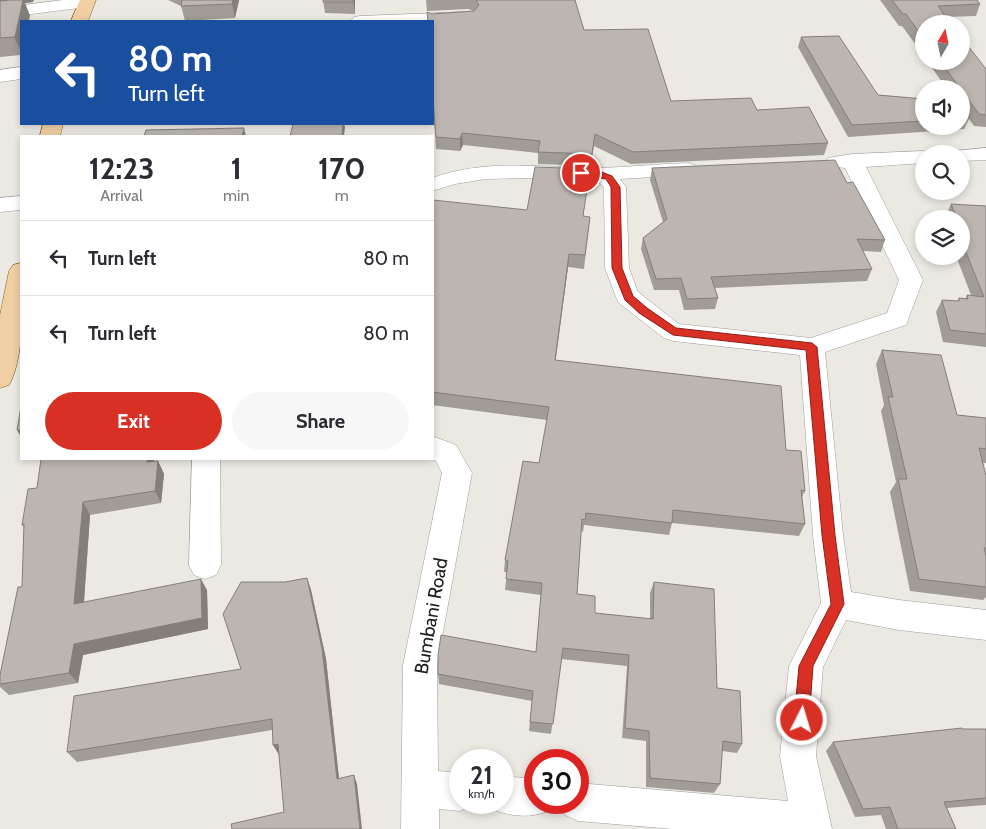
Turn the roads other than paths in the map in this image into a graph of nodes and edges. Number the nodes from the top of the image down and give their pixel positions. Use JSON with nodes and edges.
{"nodes":[{"id":1,"x":87,"y":1,"type":"edge"},
{"id":2,"x":0,"y":13,"type":"edge"},
{"id":3,"x":468,"y":16,"type":"edge"},
{"id":4,"x":80,"y":20,"type":"edge"},
{"id":5,"x":382,"y":20,"type":"edge"},
{"id":6,"x":20,"y":73,"type":"edge"},
{"id":7,"x":0,"y":76,"type":"edge"},
{"id":8,"x":986,"y":154,"type":"edge"},
{"id":9,"x":970,"y":155,"type":"edge"},
{"id":10,"x":915,"y":157,"type":"edge"},
{"id":11,"x":852,"y":160,"type":"junction"},
{"id":12,"x":814,"y":164,"type":"edge"},
{"id":13,"x":708,"y":168,"type":"edge"},
{"id":14,"x":599,"y":174,"type":"junction"},
{"id":15,"x":434,"y":184,"type":"edge"},
{"id":16,"x":20,"y":203,"type":"edge"},
{"id":17,"x":0,"y":204,"type":"edge"},
{"id":18,"x":20,"y":276,"type":"edge"},
{"id":19,"x":812,"y":347,"type":"junction"},
{"id":20,"x":0,"y":378,"type":"edge"},
{"id":21,"x":434,"y":448,"type":"edge"},
{"id":22,"x":206,"y":460,"type":"edge"},
{"id":23,"x":205,"y":565,"type":"dead end"},
{"id":24,"x":837,"y":604,"type":"junction"},
{"id":25,"x":986,"y":625,"type":"edge"},
{"id":26,"x":420,"y":788,"type":"junction"},
{"id":27,"x":449,"y":791,"type":"edge"},
{"id":28,"x":589,"y":803,"type":"edge"},
{"id":29,"x":812,"y":826,"type":"edge"},
{"id":30,"x":420,"y":829,"type":"edge"}],
"edges":[{"from":1,"to":2,"type":"street"},
{"from":1,"to":4,"type":"main road"},
{"from":3,"to":5,"type":"street"},
{"from":6,"to":7,"type":"street"},
{"from":8,"to":9,"type":"street"},
{"from":10,"to":11,"type":"street"},
{"from":11,"to":12,"type":"street"},
{"from":11,"to":19,"type":"street"},
{"from":13,"to":14,"type":"street"},
{"from":14,"to":15,"type":"street"},
{"from":14,"to":19,"type":"street"},
{"from":16,"to":17,"type":"street"},
{"from":18,"to":20,"type":"main road"},
{"from":19,"to":24,"type":"street"},
{"from":21,"to":26,"type":"street","name":"Bumbani Road"},
{"from":22,"to":23,"type":"street"},
{"from":24,"to":25,"type":"street"},
{"from":24,"to":29,"type":"street"},
{"from":26,"to":27,"type":"street"},
{"from":26,"to":30,"type":"street","name":"Bumbani Road"},
{"from":28,"to":29,"type":"street"}]}
